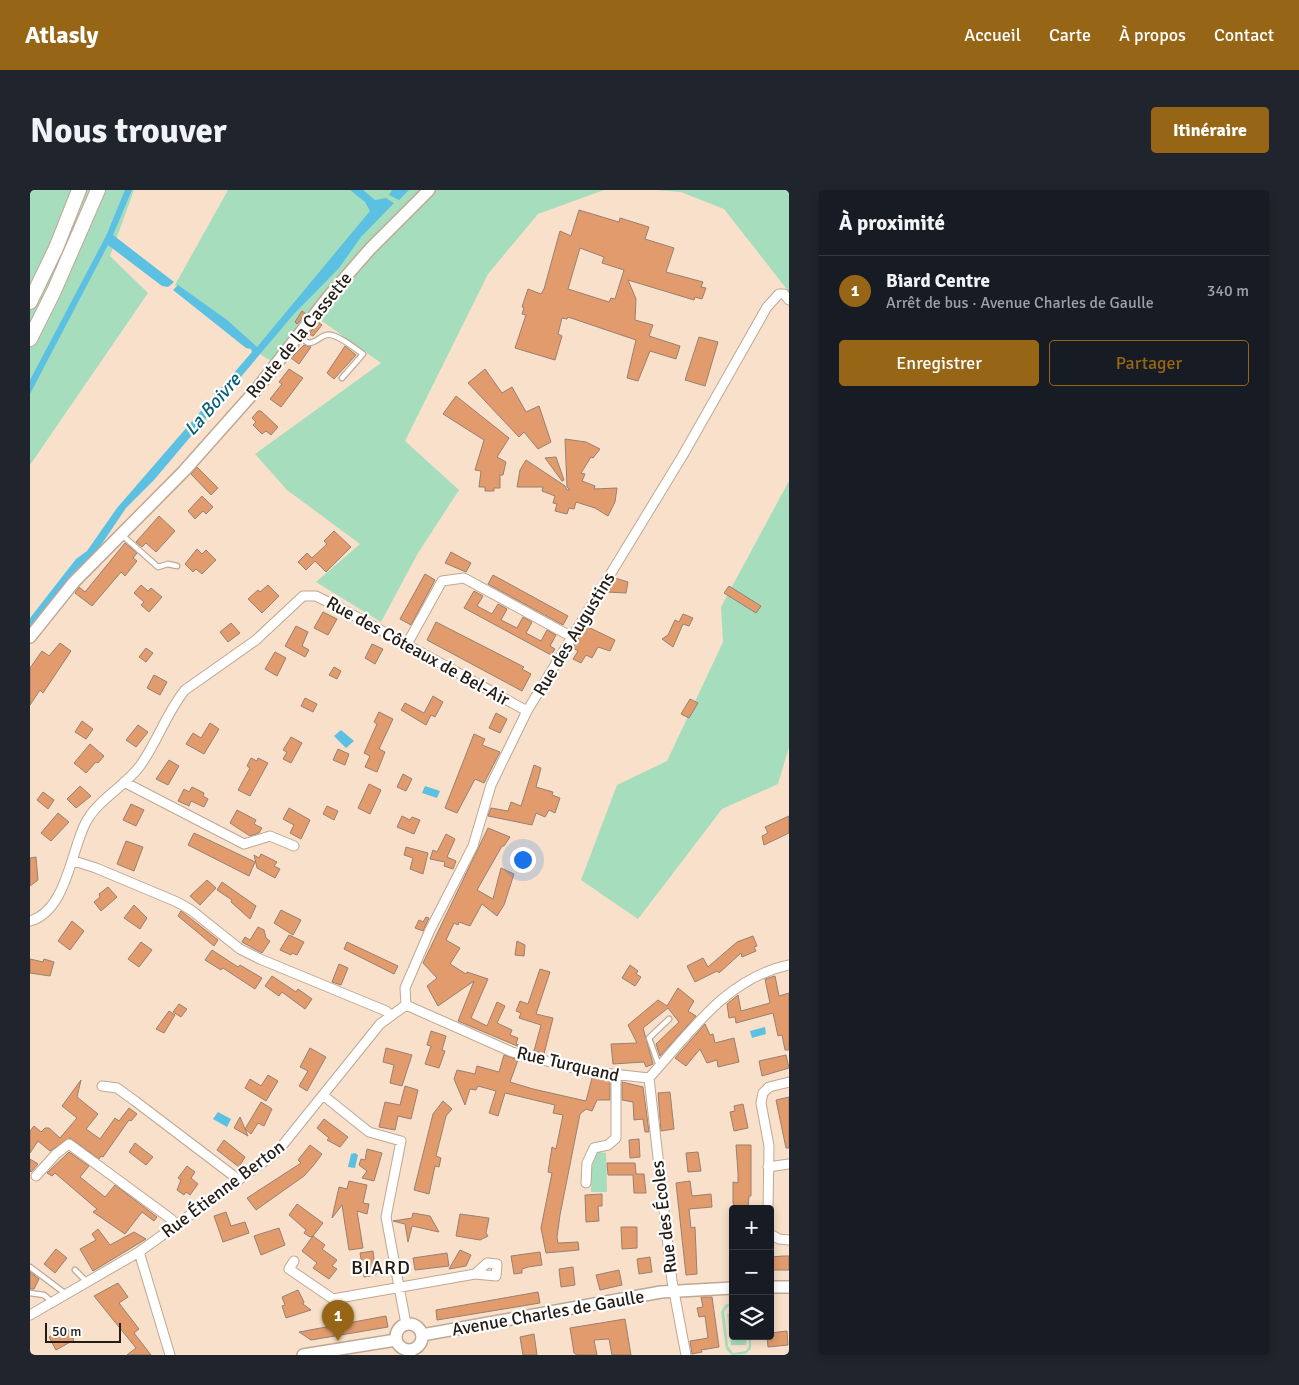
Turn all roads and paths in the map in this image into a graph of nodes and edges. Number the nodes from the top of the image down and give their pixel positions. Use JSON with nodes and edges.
{"nodes":[{"id":1,"x":78,"y":190,"type":"edge"},
{"id":2,"x":98,"y":190,"type":"edge"},
{"id":3,"x":429,"y":190,"type":"edge"},
{"id":4,"x":789,"y":300,"type":"edge"},
{"id":5,"x":30,"y":302,"type":"edge"},
{"id":6,"x":298,"y":335,"type":"junction"},
{"id":7,"x":30,"y":339,"type":"edge"},
{"id":8,"x":342,"y":378,"type":"dead end"},
{"id":9,"x":120,"y":534,"type":"junction"},
{"id":10,"x":177,"y":566,"type":"dead end"},
{"id":11,"x":30,"y":637,"type":"edge"},
{"id":12,"x":572,"y":637,"type":"junction"},
{"id":13,"x":407,"y":644,"type":"junction"},
{"id":14,"x":527,"y":711,"type":"junction"},
{"id":15,"x":124,"y":782,"type":"junction"},
{"id":16,"x":294,"y":846,"type":"dead end"},
{"id":17,"x":74,"y":861,"type":"junction"},
{"id":18,"x":30,"y":921,"type":"edge"},
{"id":19,"x":789,"y":965,"type":"edge"},
{"id":20,"x":406,"y":1005,"type":"junction"},
{"id":21,"x":391,"y":1015,"type":"junction"},
{"id":22,"x":669,"y":1019,"type":"dead end"},
{"id":23,"x":660,"y":1067,"type":"junction"},
{"id":24,"x":616,"y":1076,"type":"junction"},
{"id":25,"x":649,"y":1078,"type":"junction"},
{"id":26,"x":789,"y":1082,"type":"edge"},
{"id":27,"x":102,"y":1086,"type":"dead end"},
{"id":28,"x":324,"y":1096,"type":"junction"},
{"id":29,"x":789,"y":1164,"type":"edge"},
{"id":30,"x":768,"y":1167,"type":"junction"},
{"id":31,"x":36,"y":1176,"type":"dead end"},
{"id":32,"x":239,"y":1180,"type":"junction"},
{"id":33,"x":586,"y":1182,"type":"dead end"},
{"id":34,"x":768,"y":1205,"type":"edge"},
{"id":35,"x":176,"y":1225,"type":"junction"},
{"id":36,"x":774,"y":1237,"type":"edge"},
{"id":37,"x":789,"y":1240,"type":"edge"},
{"id":38,"x":139,"y":1252,"type":"junction"},
{"id":39,"x":294,"y":1261,"type":"dead end"},
{"id":40,"x":30,"y":1266,"type":"edge"},
{"id":41,"x":74,"y":1270,"type":"dead end"},
{"id":42,"x":475,"y":1274,"type":"dead end"},
{"id":43,"x":87,"y":1282,"type":"junction"},
{"id":44,"x":774,"y":1287,"type":"edge"},
{"id":45,"x":789,"y":1287,"type":"edge"},
{"id":46,"x":399,"y":1288,"type":"junction"},
{"id":47,"x":729,"y":1288,"type":"edge"},
{"id":48,"x":674,"y":1291,"type":"junction"},
{"id":49,"x":30,"y":1293,"type":"edge"},
{"id":50,"x":66,"y":1294,"type":"junction"},
{"id":51,"x":52,"y":1302,"type":"junction"},
{"id":52,"x":30,"y":1315,"type":"edge"},
{"id":53,"x":406,"y":1324,"type":"junction"},
{"id":54,"x":422,"y":1336,"type":"junction"},
{"id":55,"x":396,"y":1340,"type":"junction"},
{"id":56,"x":411,"y":1352,"type":"edge"},
{"id":57,"x":170,"y":1355,"type":"edge"},
{"id":58,"x":303,"y":1355,"type":"edge"},
{"id":59,"x":686,"y":1355,"type":"edge"}],
"edges":[{"from":1,"to":5,"type":"main road"},
{"from":2,"to":7,"type":"main road"},
{"from":3,"to":6,"type":"street","name":"Route de la Cassette"},
{"from":4,"to":12,"type":"street","name":"Rue des Augustins"},
{"from":6,"to":8,"type":"lane"},
{"from":6,"to":9,"type":"street","name":"Route de la Cassette"},
{"from":9,"to":10,"type":"lane"},
{"from":9,"to":11,"type":"street","name":"Route de la Cassette"},
{"from":12,"to":13,"type":"street"},
{"from":12,"to":14,"type":"street","name":"Rue des Augustins"},
{"from":13,"to":14,"type":"street","name":"Rue des Côteaux de Bel-Air"},
{"from":13,"to":15,"type":"street","name":"Rue des Côteaux de Bel-Air"},
{"from":14,"to":20,"type":"street","name":"Rue des Augustins"},
{"from":15,"to":16,"type":"street"},
{"from":15,"to":17,"type":"street","name":"Rue des Côteaux de Bel-Air"},
{"from":17,"to":18,"type":"street","name":"Rue des Côteaux de Bel-Air"},
{"from":17,"to":21,"type":"street"},
{"from":19,"to":23,"type":"street"},
{"from":20,"to":21,"type":"street","name":"Rue Étienne Berton"},
{"from":20,"to":24,"type":"street","name":"Rue Turquand"},
{"from":21,"to":28,"type":"street","name":"Rue Étienne Berton"},
{"from":22,"to":23,"type":"lane"},
{"from":23,"to":25,"type":"street"},
{"from":24,"to":25,"type":"street","name":"Rue Turquand"},
{"from":24,"to":33,"type":"street"},
{"from":25,"to":48,"type":"street","name":"Rue des Écoles"},
{"from":26,"to":30,"type":"street"},
{"from":27,"to":32,"type":"street"},
{"from":28,"to":32,"type":"street","name":"Rue Étienne Berton"},
{"from":28,"to":46,"type":"street"},
{"from":29,"to":30,"type":"street"},
{"from":30,"to":34,"type":"street"},
{"from":31,"to":35,"type":"street"},
{"from":32,"to":35,"type":"street","name":"Rue Étienne Berton"},
{"from":35,"to":38,"type":"street","name":"Rue Étienne Berton"},
{"from":36,"to":37,"type":"street"},
{"from":38,"to":43,"type":"street","name":"Rue Étienne Berton"},
{"from":38,"to":57,"type":"street"},
{"from":39,"to":46,"type":"street"},
{"from":40,"to":50,"type":"lane"},
{"from":41,"to":43,"type":"lane"},
{"from":42,"to":46,"type":"street"},
{"from":43,"to":50,"type":"street","name":"Rue Étienne Berton"},
{"from":44,"to":45,"type":"street"},
{"from":46,"to":53,"type":"street"},
{"from":47,"to":48,"type":"street","name":"Avenue Charles de Gaulle"},
{"from":48,"to":54,"type":"street","name":"Avenue Charles de Gaulle"},
{"from":48,"to":59,"type":"street","name":"Rue des Écoles"},
{"from":49,"to":51,"type":"lane"},
{"from":50,"to":51,"type":"street","name":"Rue Étienne Berton"},
{"from":51,"to":52,"type":"street","name":"Rue Étienne Berton"},
{"from":53,"to":54,"type":"street"},
{"from":53,"to":55,"type":"street"},
{"from":54,"to":56,"type":"street"},
{"from":55,"to":56,"type":"street"},
{"from":55,"to":58,"type":"street"}]}
